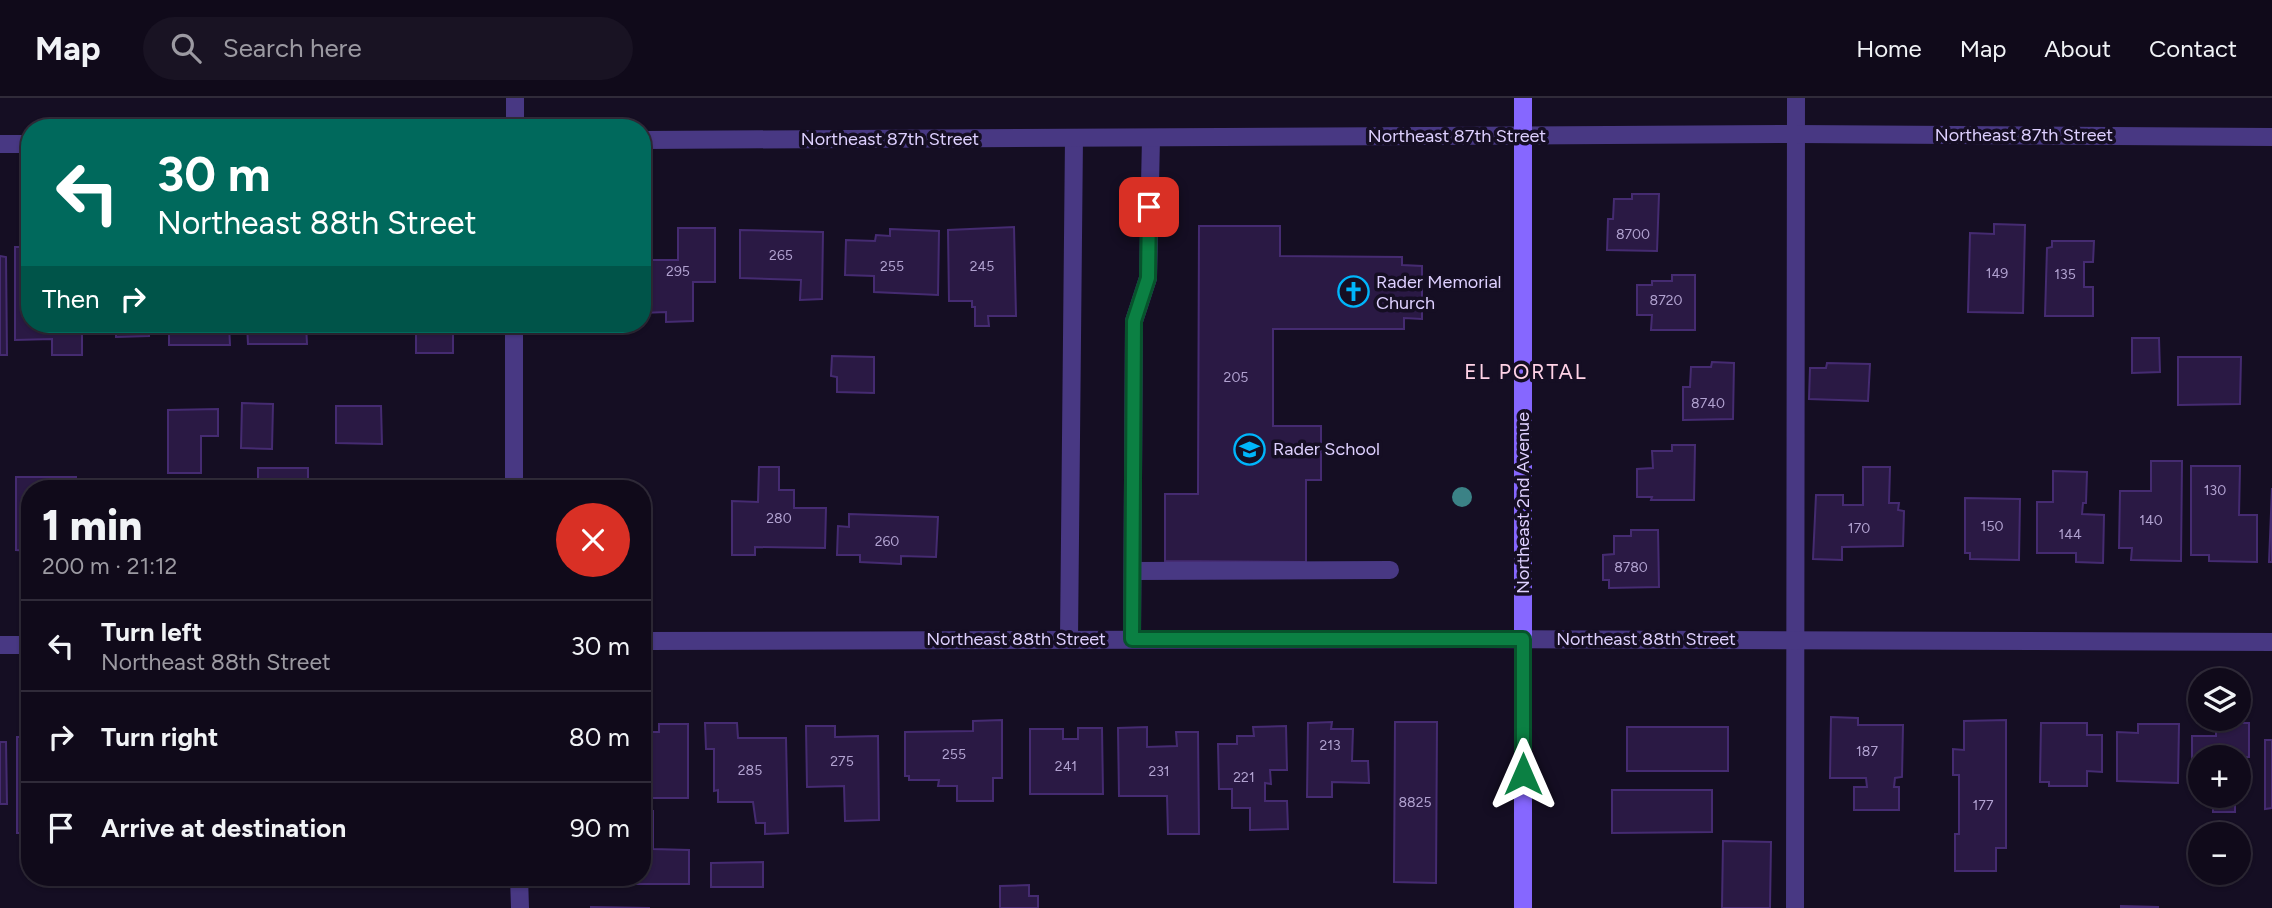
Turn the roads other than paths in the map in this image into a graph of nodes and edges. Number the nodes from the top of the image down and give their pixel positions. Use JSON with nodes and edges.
{"nodes":[{"id":1,"x":515,"y":98,"type":"edge"},
{"id":2,"x":1523,"y":98,"type":"edge"},
{"id":3,"x":1796,"y":98,"type":"edge"},
{"id":4,"x":515,"y":119,"type":"edge"},
{"id":5,"x":1796,"y":134,"type":"junction"},
{"id":6,"x":1523,"y":135,"type":"junction"},
{"id":7,"x":2272,"y":137,"type":"edge"},
{"id":8,"x":1074,"y":138,"type":"junction"},
{"id":9,"x":1151,"y":138,"type":"junction"},
{"id":10,"x":651,"y":141,"type":"edge"},
{"id":11,"x":0,"y":144,"type":"edge"},
{"id":12,"x":21,"y":144,"type":"edge"},
{"id":13,"x":514,"y":333,"type":"edge"},
{"id":14,"x":514,"y":480,"type":"edge"},
{"id":15,"x":1390,"y":570,"type":"dead end"},
{"id":16,"x":1133,"y":571,"type":"junction"},
{"id":17,"x":1069,"y":639,"type":"junction"},
{"id":18,"x":1132,"y":639,"type":"junction"},
{"id":19,"x":1523,"y":639,"type":"junction"},
{"id":20,"x":1795,"y":639,"type":"junction"},
{"id":21,"x":651,"y":641,"type":"edge"},
{"id":22,"x":2272,"y":642,"type":"edge"},
{"id":23,"x":0,"y":645,"type":"edge"},
{"id":24,"x":21,"y":645,"type":"edge"},
{"id":25,"x":519,"y":886,"type":"edge"},
{"id":26,"x":520,"y":908,"type":"edge"},
{"id":27,"x":1523,"y":908,"type":"edge"},
{"id":28,"x":1795,"y":908,"type":"edge"}],
"edges":[{"from":1,"to":4,"type":"street"},
{"from":2,"to":6,"type":"main road","name":"Northeast 2nd Avenue"},
{"from":3,"to":5,"type":"street"},
{"from":5,"to":6,"type":"street","name":"Northeast 87th Street"},
{"from":5,"to":7,"type":"street","name":"Northeast 87th Street"},
{"from":5,"to":20,"type":"street"},
{"from":6,"to":9,"type":"street","name":"Northeast 87th Street"},
{"from":6,"to":19,"type":"main road","name":"Northeast 2nd Avenue"},
{"from":8,"to":9,"type":"street","name":"Northeast 87th Street"},
{"from":8,"to":10,"type":"street","name":"Northeast 87th Street"},
{"from":8,"to":17,"type":"street"},
{"from":9,"to":16,"type":"street"},
{"from":11,"to":12,"type":"street"},
{"from":13,"to":14,"type":"street"},
{"from":15,"to":16,"type":"street"},
{"from":16,"to":18,"type":"street"},
{"from":17,"to":18,"type":"street","name":"Northeast 88th Street"},
{"from":17,"to":21,"type":"street","name":"Northeast 88th Street"},
{"from":18,"to":19,"type":"street","name":"Northeast 88th Street"},
{"from":19,"to":20,"type":"street","name":"Northeast 88th Street"},
{"from":19,"to":27,"type":"main road","name":"Northeast 2nd Avenue"},
{"from":20,"to":22,"type":"street","name":"Northeast 88th Street"},
{"from":20,"to":28,"type":"street"},
{"from":23,"to":24,"type":"street"},
{"from":25,"to":26,"type":"street"}]}
